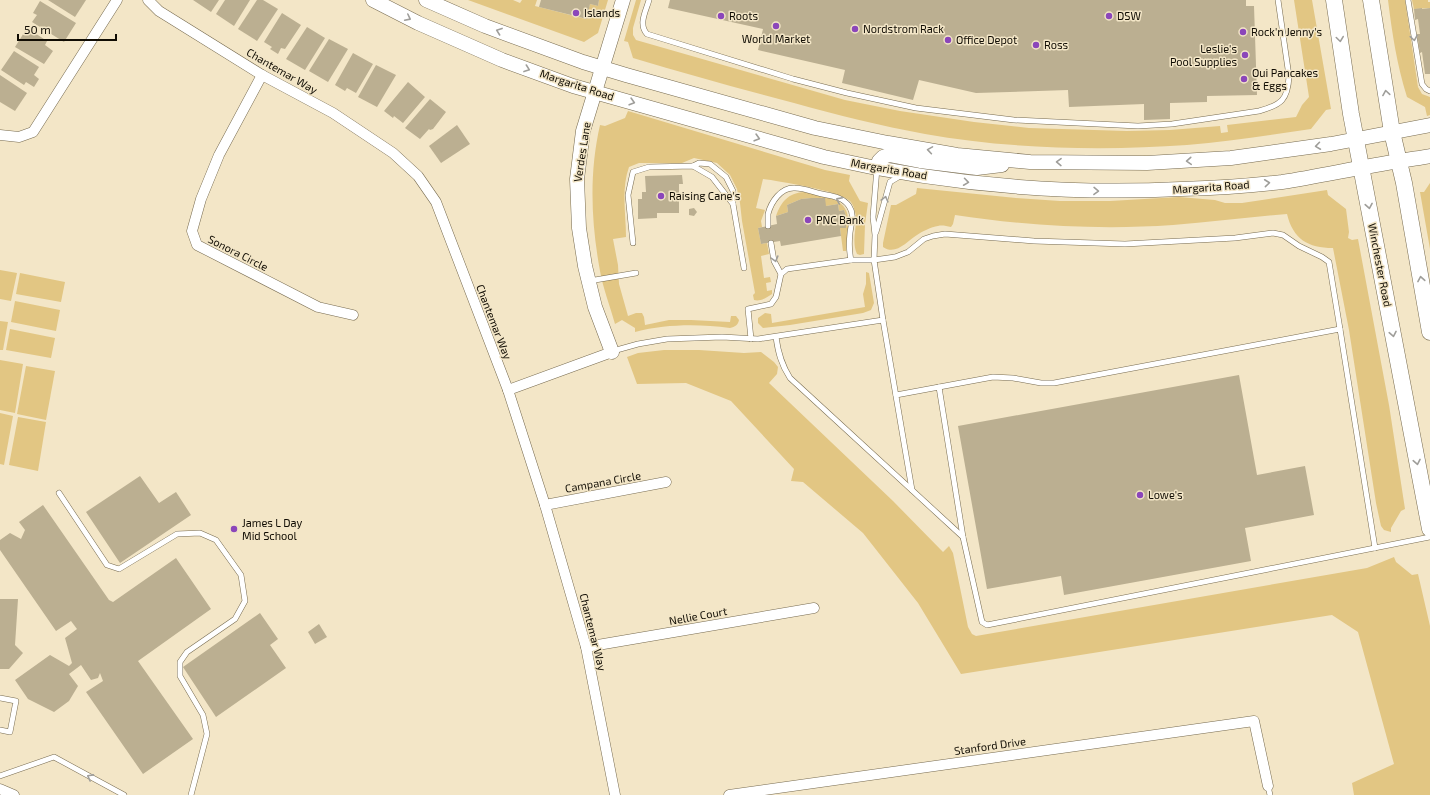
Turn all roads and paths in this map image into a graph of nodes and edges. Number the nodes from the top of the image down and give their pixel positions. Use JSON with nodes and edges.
{"nodes":[{"id":1,"x":117,"y":0,"type":"edge"},
{"id":2,"x":148,"y":0,"type":"edge"},
{"id":3,"x":373,"y":0,"type":"edge"},
{"id":4,"x":426,"y":0,"type":"edge"},
{"id":5,"x":623,"y":0,"type":"edge"},
{"id":6,"x":649,"y":0,"type":"edge"},
{"id":7,"x":1278,"y":0,"type":"edge"},
{"id":8,"x":1334,"y":0,"type":"edge"},
{"id":9,"x":1371,"y":0,"type":"edge"},
{"id":10,"x":1408,"y":0,"type":"edge"},
{"id":11,"x":602,"y":68,"type":"junction"},
{"id":12,"x":262,"y":75,"type":"junction"},
{"id":13,"x":1430,"y":91,"type":"edge"},
{"id":14,"x":594,"y":92,"type":"junction"},
{"id":15,"x":1430,"y":125,"type":"edge"},
{"id":16,"x":1392,"y":132,"type":"junction"},
{"id":17,"x":0,"y":135,"type":"edge"},
{"id":18,"x":1356,"y":139,"type":"junction"},
{"id":19,"x":1430,"y":156,"type":"edge"},
{"id":20,"x":1399,"y":160,"type":"junction"},
{"id":21,"x":1030,"y":162,"type":"junction"},
{"id":22,"x":693,"y":166,"type":"junction"},
{"id":23,"x":877,"y":168,"type":"junction"},
{"id":24,"x":1362,"y":168,"type":"junction"},
{"id":25,"x":907,"y":174,"type":"junction"},
{"id":26,"x":733,"y":204,"type":"junction"},
{"id":27,"x":768,"y":226,"type":"dead end"},
{"id":28,"x":875,"y":235,"type":"junction"},
{"id":29,"x":633,"y":243,"type":"dead end"},
{"id":30,"x":771,"y":243,"type":"dead end"},
{"id":31,"x":851,"y":260,"type":"junction"},
{"id":32,"x":874,"y":260,"type":"junction"},
{"id":33,"x":744,"y":268,"type":"dead end"},
{"id":34,"x":636,"y":273,"type":"dead end"},
{"id":35,"x":781,"y":274,"type":"junction"},
{"id":36,"x":588,"y":281,"type":"junction"},
{"id":37,"x":353,"y":316,"type":"dead end"},
{"id":38,"x":883,"y":320,"type":"junction"},
{"id":39,"x":1340,"y":329,"type":"junction"},
{"id":40,"x":1430,"y":332,"type":"edge"},
{"id":41,"x":776,"y":337,"type":"junction"},
{"id":42,"x":751,"y":339,"type":"junction"},
{"id":43,"x":612,"y":352,"type":"junction"},
{"id":44,"x":939,"y":387,"type":"junction"},
{"id":45,"x":508,"y":390,"type":"junction"},
{"id":46,"x":896,"y":395,"type":"junction"},
{"id":47,"x":666,"y":482,"type":"dead end"},
{"id":48,"x":912,"y":491,"type":"junction"},
{"id":49,"x":59,"y":493,"type":"dead end"},
{"id":50,"x":545,"y":505,"type":"junction"},
{"id":51,"x":1430,"y":529,"type":"edge"},
{"id":52,"x":963,"y":537,"type":"junction"},
{"id":53,"x":1430,"y":537,"type":"edge"},
{"id":54,"x":1375,"y":548,"type":"junction"},
{"id":55,"x":814,"y":608,"type":"dead end"},
{"id":56,"x":586,"y":647,"type":"junction"},
{"id":57,"x":0,"y":698,"type":"edge"},
{"id":58,"x":0,"y":730,"type":"edge"},
{"id":59,"x":0,"y":776,"type":"edge"},
{"id":60,"x":0,"y":788,"type":"edge"},
{"id":61,"x":1269,"y":790,"type":"edge"},
{"id":62,"x":14,"y":795,"type":"edge"},
{"id":63,"x":124,"y":795,"type":"edge"},
{"id":64,"x":191,"y":795,"type":"edge"},
{"id":65,"x":615,"y":795,"type":"edge"},
{"id":66,"x":729,"y":795,"type":"edge"}],
"edges":[{"from":1,"to":17,"type":"street"},
{"from":2,"to":12,"type":"street","name":"Chantemar Way"},
{"from":3,"to":14,"type":"main road","name":"Margarita Road","one_way":true},
{"from":11,"to":4,"type":"main road","one_way":true},
{"from":5,"to":11,"type":"main road","name":"Verdes Lane"},
{"from":6,"to":7,"type":"lane"},
{"from":8,"to":18,"type":"main road","name":"Winchester Road","one_way":true},
{"from":16,"to":9,"type":"main road","one_way":true},
{"from":10,"to":13,"type":"lane","one_way":true},
{"from":11,"to":14,"type":"main road","name":"Verdes Lane"},
{"from":21,"to":11,"type":"main road","one_way":true},
{"from":12,"to":37,"type":"street","name":"Sonora Circle"},
{"from":12,"to":45,"type":"street","name":"Chantemar Way"},
{"from":14,"to":23,"type":"main road","name":"Margarita Road","one_way":true},
{"from":14,"to":36,"type":"main road","name":"Verdes Lane"},
{"from":15,"to":16,"type":"main road"},
{"from":16,"to":18,"type":"main road"},
{"from":16,"to":20,"type":"main road"},
{"from":18,"to":21,"type":"main road","one_way":true},
{"from":18,"to":24,"type":"main road","name":"Winchester Road"},
{"from":19,"to":20,"type":"main road","name":"Margarita Road"},
{"from":20,"to":24,"type":"main road","name":"Margarita Road"},
{"from":40,"to":20,"type":"main road","one_way":true},
{"from":21,"to":23,"type":"main road"},
{"from":22,"to":26,"type":"lane"},
{"from":22,"to":26,"type":"lane"},
{"from":22,"to":29,"type":"lane"},
{"from":23,"to":25,"type":"main road","name":"Margarita Road"},
{"from":23,"to":28,"type":"lane"},
{"from":25,"to":24,"type":"main road","name":"Margarita Road","one_way":true},
{"from":24,"to":51,"type":"main road","name":"Winchester Road","one_way":true},
{"from":28,"to":25,"type":"lane","one_way":true},
{"from":26,"to":33,"type":"lane"},
{"from":31,"to":27,"type":"lane","one_way":true},
{"from":28,"to":32,"type":"lane"},
{"from":30,"to":35,"type":"lane","one_way":true},
{"from":31,"to":32,"type":"lane"},
{"from":31,"to":35,"type":"lane"},
{"from":32,"to":38,"type":"lane"},
{"from":32,"to":39,"type":"lane"},
{"from":34,"to":36,"type":"lane"},
{"from":35,"to":42,"type":"lane"},
{"from":36,"to":43,"type":"main road","name":"Verdes Lane"},
{"from":38,"to":41,"type":"lane"},
{"from":38,"to":46,"type":"lane"},
{"from":39,"to":44,"type":"lane"},
{"from":39,"to":54,"type":"lane"},
{"from":41,"to":42,"type":"lane"},
{"from":41,"to":48,"type":"lane"},
{"from":42,"to":43,"type":"lane"},
{"from":43,"to":45,"type":"street"},
{"from":44,"to":46,"type":"lane"},
{"from":44,"to":52,"type":"lane"},
{"from":45,"to":50,"type":"street","name":"Chantemar Way"},
{"from":46,"to":48,"type":"lane"},
{"from":47,"to":50,"type":"street","name":"Campana Circle"},
{"from":48,"to":52,"type":"lane"},
{"from":49,"to":64,"type":"lane"},
{"from":50,"to":56,"type":"street","name":"Chantemar Way"},
{"from":52,"to":54,"type":"lane"},
{"from":53,"to":54,"type":"lane"},
{"from":55,"to":56,"type":"street","name":"Nellie Court"},
{"from":56,"to":65,"type":"street","name":"Chantemar Way"},
{"from":57,"to":58,"type":"lane"},
{"from":63,"to":59,"type":"lane","one_way":true},
{"from":60,"to":62,"type":"street"},
{"from":61,"to":66,"type":"street","name":"Stanford Drive"}]}
